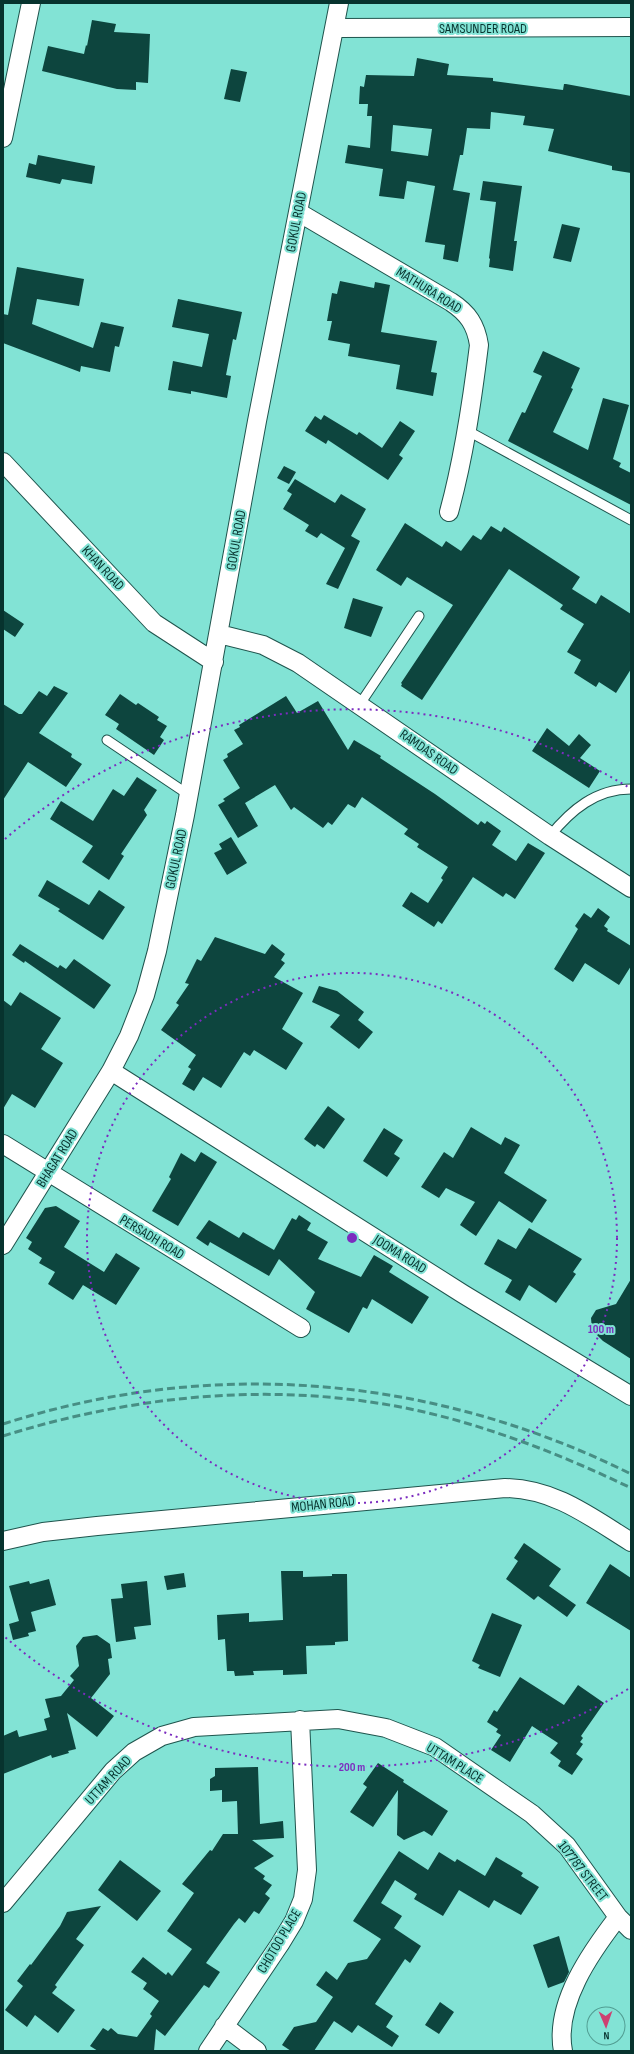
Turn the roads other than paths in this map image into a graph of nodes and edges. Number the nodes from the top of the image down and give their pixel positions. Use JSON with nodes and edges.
{"nodes":[{"id":1,"x":31,"y":3,"type":"edge"},
{"id":2,"x":339,"y":3,"type":"edge"},
{"id":3,"x":631,"y":27,"type":"edge"},
{"id":4,"x":335,"y":28,"type":"junction"},
{"id":5,"x":3,"y":138,"type":"edge"},
{"id":6,"x":298,"y":212,"type":"junction"},
{"id":7,"x":468,"y":431,"type":"junction"},
{"id":8,"x":5,"y":468,"type":"edge"},
{"id":9,"x":449,"y":512,"type":"dead end"},
{"id":10,"x":631,"y":520,"type":"edge"},
{"id":11,"x":419,"y":616,"type":"dead end"},
{"id":12,"x":219,"y":634,"type":"junction"},
{"id":13,"x":214,"y":662,"type":"junction"},
{"id":14,"x":360,"y":704,"type":"junction"},
{"id":15,"x":107,"y":740,"type":"dead end"},
{"id":16,"x":631,"y":789,"type":"edge"},
{"id":17,"x":189,"y":795,"type":"junction"},
{"id":18,"x":550,"y":836,"type":"junction"},
{"id":19,"x":631,"y":888,"type":"edge"},
{"id":20,"x":111,"y":1071,"type":"junction"},
{"id":21,"x":3,"y":1144,"type":"edge"},
{"id":22,"x":48,"y":1173,"type":"junction"},
{"id":23,"x":3,"y":1245,"type":"edge"},
{"id":24,"x":301,"y":1328,"type":"dead end"},
{"id":25,"x":631,"y":1396,"type":"edge"},
{"id":26,"x":3,"y":1541,"type":"edge"},
{"id":27,"x":631,"y":1542,"type":"edge"},
{"id":28,"x":300,"y":1720,"type":"junction"},
{"id":29,"x":532,"y":1814,"type":"joint"},
{"id":30,"x":3,"y":1903,"type":"edge"},
{"id":31,"x":618,"y":1917,"type":"junction"},
{"id":32,"x":631,"y":1930,"type":"edge"},
{"id":33,"x":224,"y":2026,"type":"junction"},
{"id":34,"x":208,"y":2051,"type":"edge"},
{"id":35,"x":257,"y":2051,"type":"edge"},
{"id":36,"x":563,"y":2051,"type":"edge"}],
"edges":[{"from":1,"to":5,"type":"street"},
{"from":2,"to":4,"type":"street","name":"GOKUL ROAD"},
{"from":3,"to":4,"type":"street","name":"SAMSUNDER ROAD"},
{"from":4,"to":6,"type":"street","name":"GOKUL ROAD"},
{"from":6,"to":7,"type":"street","name":"MATHURA ROAD"},
{"from":6,"to":12,"type":"street","name":"GOKUL ROAD"},
{"from":7,"to":9,"type":"street","name":"MATHURA ROAD"},
{"from":7,"to":10,"type":"lane"},
{"from":8,"to":13,"type":"street","name":"KHAN ROAD"},
{"from":11,"to":14,"type":"lane"},
{"from":12,"to":13,"type":"street","name":"GOKUL ROAD"},
{"from":12,"to":14,"type":"street","name":"RAMDAS ROAD"},
{"from":13,"to":17,"type":"street","name":"GOKUL ROAD"},
{"from":14,"to":18,"type":"street","name":"RAMDAS ROAD"},
{"from":15,"to":17,"type":"lane"},
{"from":16,"to":18,"type":"lane"},
{"from":17,"to":20,"type":"street","name":"GOKUL ROAD"},
{"from":18,"to":19,"type":"street","name":"RAMDAS ROAD"},
{"from":20,"to":22,"type":"street","name":"BHAGAT ROAD"},
{"from":20,"to":25,"type":"street","name":"JOOMA ROAD"},
{"from":21,"to":22,"type":"street","name":"PERSADH ROAD"},
{"from":22,"to":23,"type":"street","name":"BHAGAT ROAD"},
{"from":22,"to":24,"type":"street","name":"PERSADH ROAD"},
{"from":26,"to":27,"type":"street","name":"MOHAN ROAD"},
{"from":28,"to":29,"type":"street","name":"UTTAM PLACE"},
{"from":28,"to":30,"type":"street","name":"UTTAM ROAD"},
{"from":28,"to":33,"type":"street","name":"CHOTOO PLACE"},
{"from":29,"to":31,"type":"street","name":"107787 STREET"},
{"from":31,"to":32,"type":"street","name":"107787 STREET"},
{"from":31,"to":36,"type":"street"},
{"from":33,"to":34,"type":"street","name":"CHOTOO PLACE"},
{"from":33,"to":35,"type":"street"}]}
